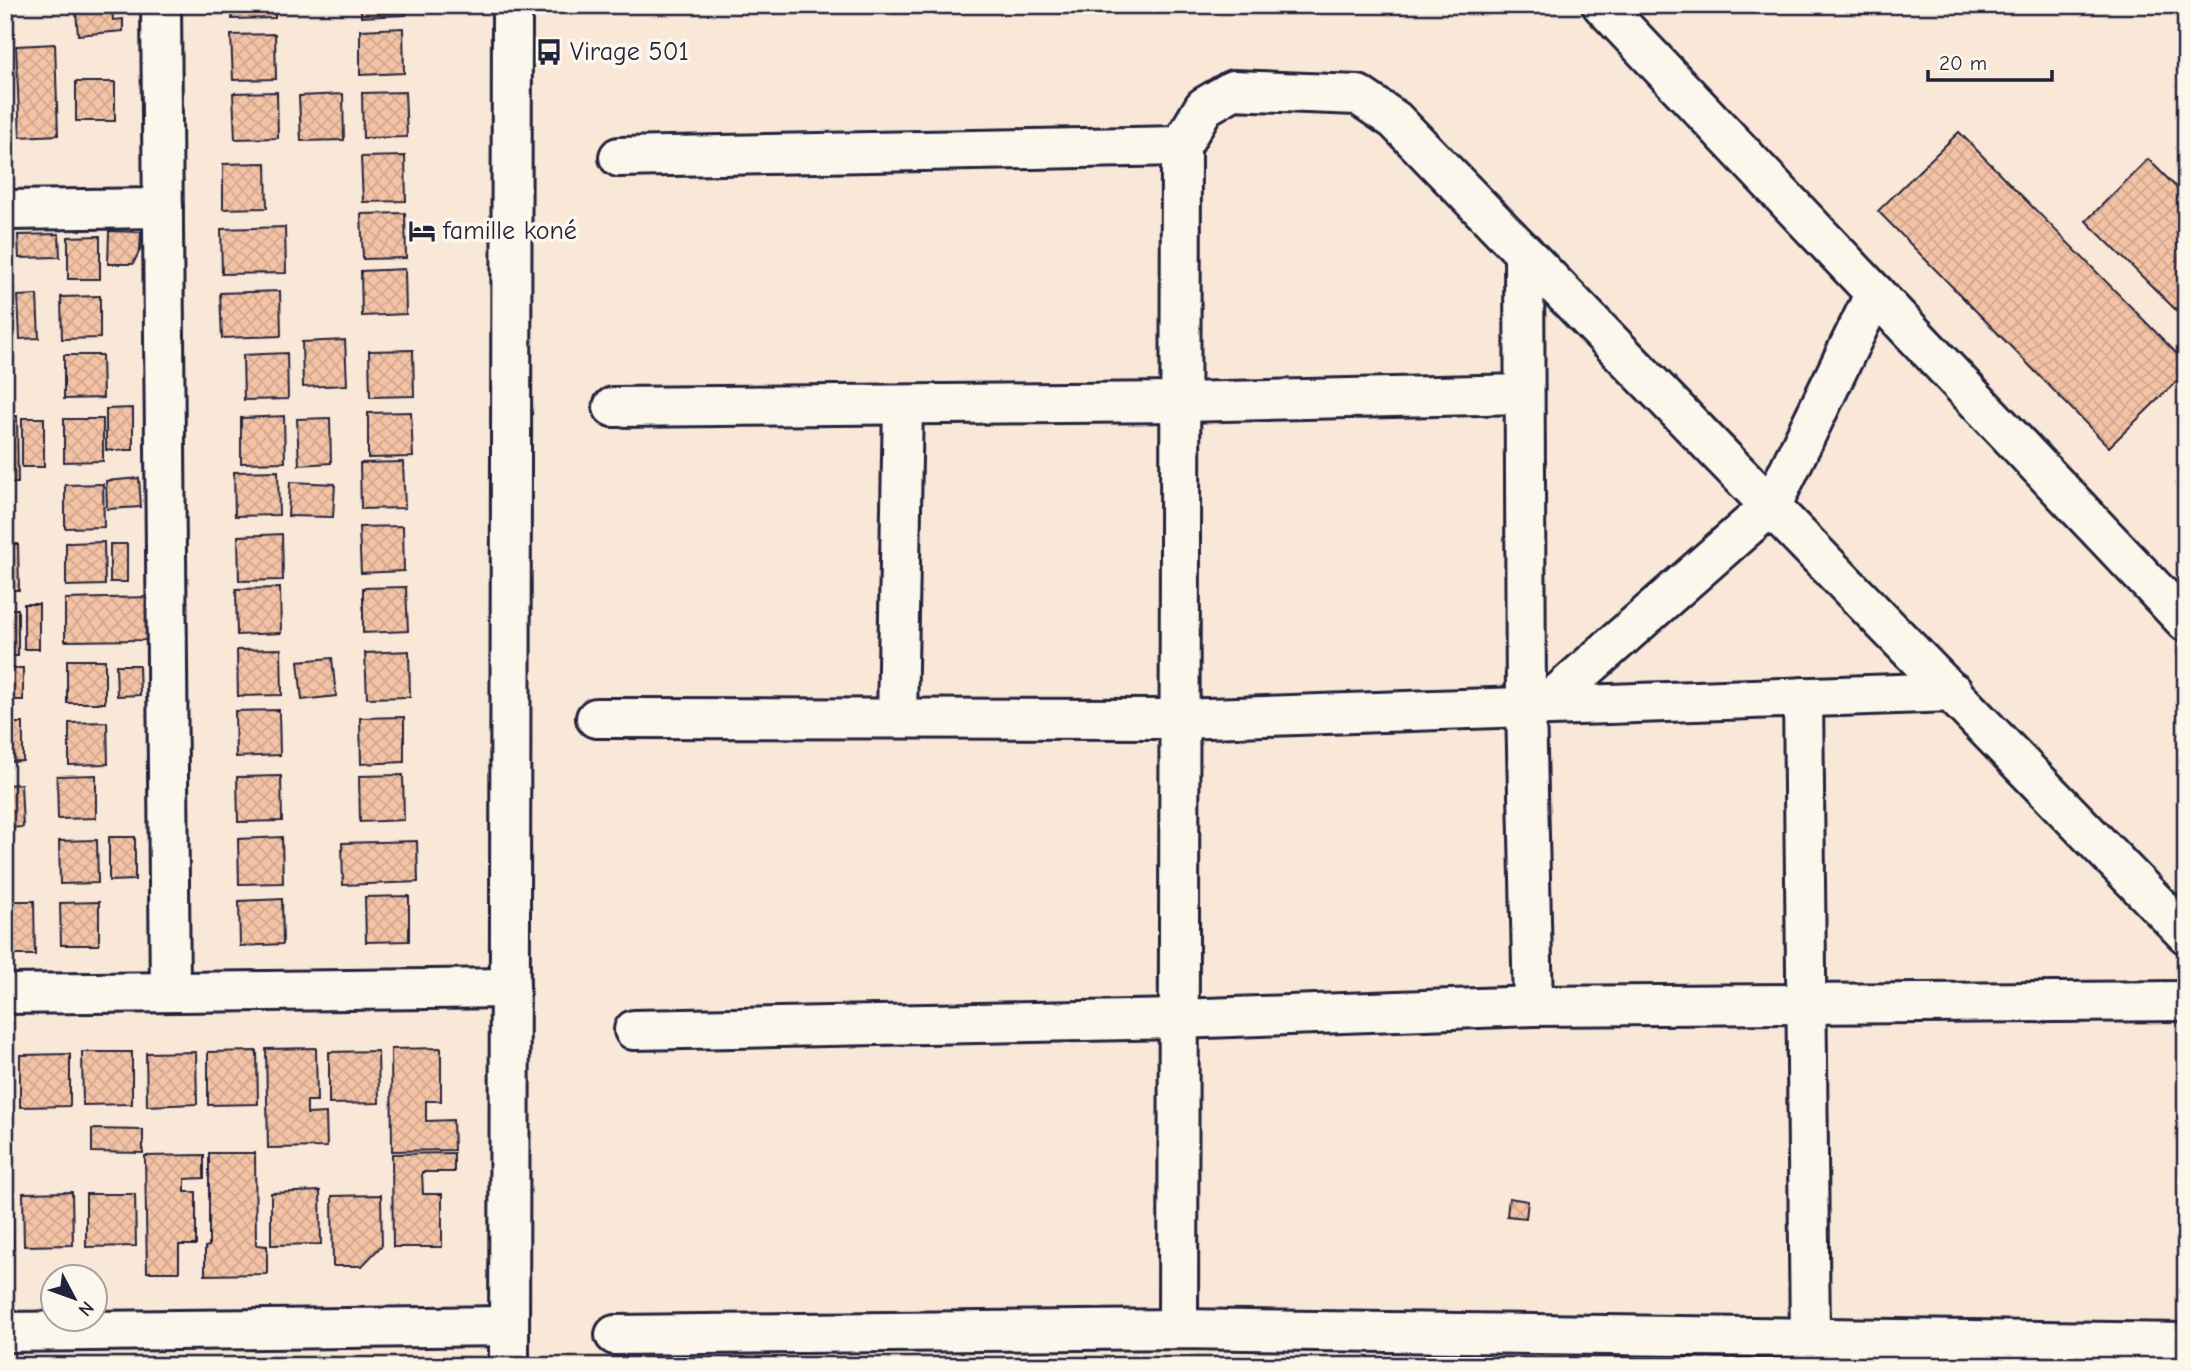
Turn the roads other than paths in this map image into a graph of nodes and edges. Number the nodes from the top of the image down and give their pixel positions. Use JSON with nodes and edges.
{"nodes":[{"id":1,"x":161,"y":5,"type":"edge"},
{"id":2,"x":512,"y":5,"type":"edge"},
{"id":3,"x":1602,"y":5,"type":"edge"},
{"id":4,"x":1181,"y":146,"type":"junction"},
{"id":5,"x":619,"y":157,"type":"dead end"},
{"id":6,"x":163,"y":208,"type":"junction"},
{"id":7,"x":5,"y":210,"type":"edge"},
{"id":8,"x":1524,"y":252,"type":"junction"},
{"id":9,"x":1875,"y":293,"type":"junction"},
{"id":10,"x":1524,"y":394,"type":"junction"},
{"id":11,"x":1181,"y":402,"type":"junction"},
{"id":12,"x":903,"y":405,"type":"junction"},
{"id":13,"x":612,"y":407,"type":"dead end"},
{"id":14,"x":1772,"y":505,"type":"junction"},
{"id":15,"x":2186,"y":622,"type":"edge"},
{"id":16,"x":1953,"y":692,"type":"junction"},
{"id":17,"x":1803,"y":697,"type":"junction"},
{"id":18,"x":1535,"y":706,"type":"junction"},
{"id":19,"x":596,"y":718,"type":"dead end"},
{"id":20,"x":897,"y":718,"type":"junction"},
{"id":21,"x":1180,"y":719,"type":"junction"},
{"id":22,"x":2186,"y":934,"type":"edge"},
{"id":23,"x":510,"y":988,"type":"junction"},
{"id":24,"x":170,"y":992,"type":"junction"},
{"id":25,"x":5,"y":994,"type":"edge"},
{"id":26,"x":2186,"y":1001,"type":"edge"},
{"id":27,"x":1808,"y":1004,"type":"junction"},
{"id":28,"x":1533,"y":1006,"type":"junction"},
{"id":29,"x":1179,"y":1019,"type":"junction"},
{"id":30,"x":634,"y":1030,"type":"dead end"},
{"id":31,"x":509,"y":1325,"type":"junction"},
{"id":32,"x":1178,"y":1329,"type":"junction"},
{"id":33,"x":5,"y":1332,"type":"edge"},
{"id":34,"x":615,"y":1335,"type":"dead end"},
{"id":35,"x":1811,"y":1338,"type":"junction"},
{"id":36,"x":2186,"y":1343,"type":"edge"},
{"id":37,"x":509,"y":1366,"type":"edge"}],
"edges":[{"from":1,"to":6,"type":"street"},
{"from":2,"to":23,"type":"street"},
{"from":3,"to":9,"type":"street"},
{"from":4,"to":5,"type":"street"},
{"from":4,"to":8,"type":"street"},
{"from":4,"to":11,"type":"street"},
{"from":6,"to":7,"type":"street"},
{"from":6,"to":24,"type":"street"},
{"from":8,"to":10,"type":"street"},
{"from":8,"to":14,"type":"street"},
{"from":9,"to":14,"type":"street"},
{"from":9,"to":15,"type":"street"},
{"from":10,"to":11,"type":"street"},
{"from":10,"to":18,"type":"street"},
{"from":11,"to":12,"type":"street"},
{"from":11,"to":21,"type":"street"},
{"from":12,"to":13,"type":"street"},
{"from":12,"to":20,"type":"street"},
{"from":14,"to":16,"type":"street"},
{"from":14,"to":18,"type":"street"},
{"from":16,"to":17,"type":"street"},
{"from":16,"to":22,"type":"street"},
{"from":17,"to":18,"type":"street"},
{"from":17,"to":27,"type":"street"},
{"from":18,"to":21,"type":"street"},
{"from":18,"to":28,"type":"street"},
{"from":19,"to":20,"type":"street"},
{"from":20,"to":21,"type":"street"},
{"from":21,"to":29,"type":"street"},
{"from":23,"to":24,"type":"street"},
{"from":23,"to":31,"type":"street"},
{"from":24,"to":25,"type":"street"},
{"from":26,"to":27,"type":"street"},
{"from":27,"to":28,"type":"street"},
{"from":27,"to":35,"type":"street"},
{"from":28,"to":29,"type":"street"},
{"from":29,"to":30,"type":"street"},
{"from":29,"to":32,"type":"street"},
{"from":31,"to":33,"type":"street"},
{"from":31,"to":37,"type":"street"},
{"from":32,"to":34,"type":"street"},
{"from":32,"to":35,"type":"street"},
{"from":35,"to":36,"type":"street"}]}
